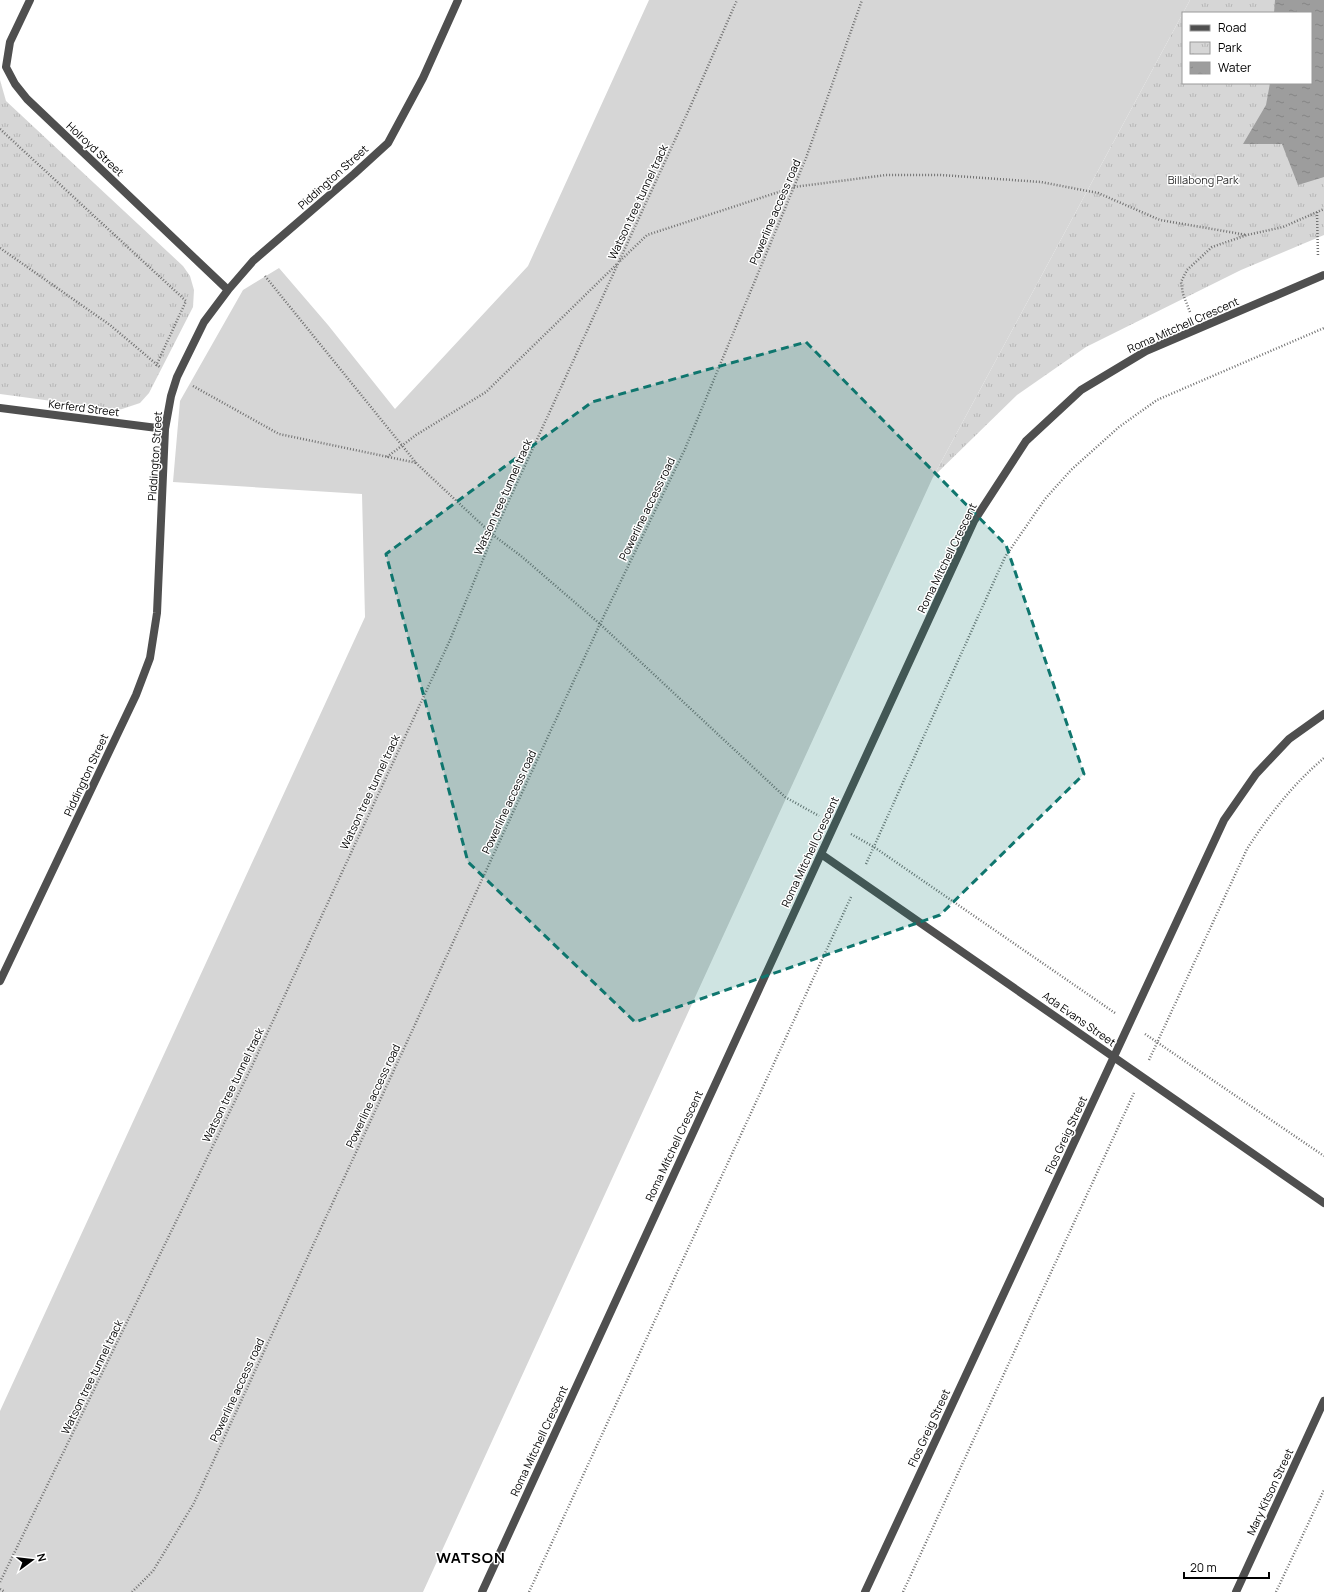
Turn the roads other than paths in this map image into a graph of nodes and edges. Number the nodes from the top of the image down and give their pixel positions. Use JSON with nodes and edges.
{"nodes":[{"id":1,"x":30,"y":0,"type":"edge"},
{"id":2,"x":458,"y":0,"type":"edge"},
{"id":3,"x":1321,"y":276,"type":"edge"},
{"id":4,"x":228,"y":290,"type":"junction"},
{"id":5,"x":0,"y":408,"type":"edge"},
{"id":6,"x":165,"y":429,"type":"junction"},
{"id":7,"x":1324,"y":714,"type":"edge"},
{"id":8,"x":821,"y":854,"type":"junction"},
{"id":9,"x":0,"y":981,"type":"edge"},
{"id":10,"x":1114,"y":1057,"type":"junction"},
{"id":11,"x":1324,"y":1203,"type":"edge"},
{"id":12,"x":1324,"y":1401,"type":"edge"},
{"id":13,"x":482,"y":1592,"type":"edge"},
{"id":14,"x":865,"y":1592,"type":"edge"},
{"id":15,"x":1236,"y":1592,"type":"edge"}],
"edges":[{"from":1,"to":4,"type":"street","name":"Holroyd Street"},
{"from":2,"to":4,"type":"street","name":"Piddington Street"},
{"from":3,"to":8,"type":"street","name":"Roma Mitchell Crescent"},
{"from":4,"to":6,"type":"street","name":"Piddington Street"},
{"from":5,"to":6,"type":"street","name":"Kerferd Street"},
{"from":6,"to":9,"type":"street","name":"Piddington Street"},
{"from":7,"to":10,"type":"street","name":"Flos Greig Street"},
{"from":8,"to":10,"type":"street","name":"Ada Evans Street"},
{"from":8,"to":13,"type":"street","name":"Roma Mitchell Crescent"},
{"from":10,"to":11,"type":"street","name":"Ada Evans Street"},
{"from":10,"to":14,"type":"street","name":"Flos Greig Street"},
{"from":12,"to":15,"type":"street","name":"Mary Kitson Street"}]}
